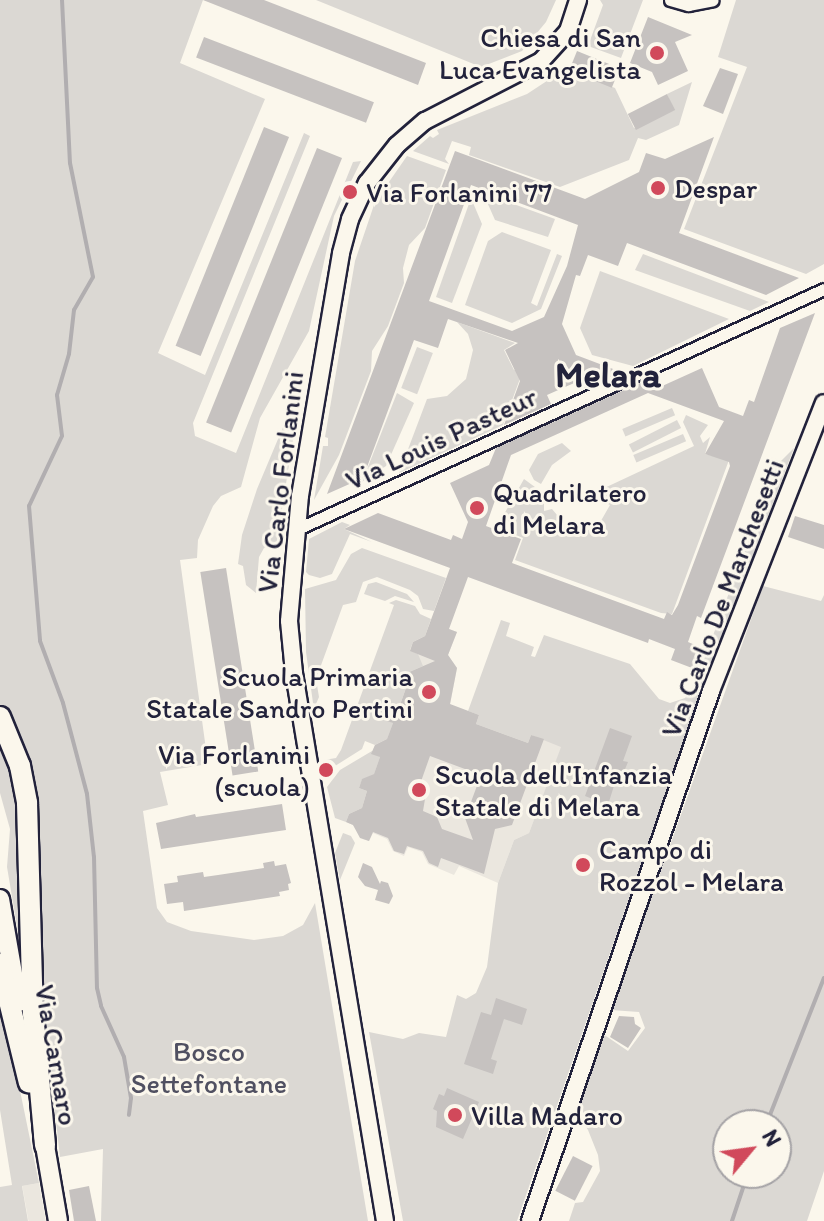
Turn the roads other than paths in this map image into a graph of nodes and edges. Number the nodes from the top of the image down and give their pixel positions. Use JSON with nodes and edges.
{"nodes":[{"id":1,"x":578,"y":0,"type":"edge"},
{"id":2,"x":670,"y":0,"type":"edge"},
{"id":3,"x":713,"y":0,"type":"edge"},
{"id":4,"x":824,"y":289,"type":"edge"},
{"id":5,"x":824,"y":403,"type":"edge"},
{"id":6,"x":295,"y":530,"type":"junction"},
{"id":7,"x":0,"y":717,"type":"edge"},
{"id":8,"x":0,"y":899,"type":"edge"},
{"id":9,"x":0,"y":964,"type":"edge"},
{"id":10,"x":45,"y":1145,"type":"junction"},
{"id":11,"x":58,"y":1221,"type":"edge"},
{"id":12,"x":385,"y":1221,"type":"edge"},
{"id":13,"x":530,"y":1221,"type":"edge"}],
"edges":[{"from":1,"to":6,"type":"main road","name":"Via Carlo Forlanini"},
{"from":2,"to":3,"type":"street"},
{"from":4,"to":6,"type":"street","name":"Via Louis Pasteur"},
{"from":5,"to":13,"type":"main road","name":"Via Carlo De Marchesetti"},
{"from":6,"to":12,"type":"main road","name":"Via Carlo Forlanini"},
{"from":7,"to":10,"type":"highway"},
{"from":8,"to":10,"type":"main road","name":"Via Carnaro"},
{"from":9,"to":10,"type":"highway"},
{"from":10,"to":11,"type":"main road","name":"Via Carnaro"}]}
